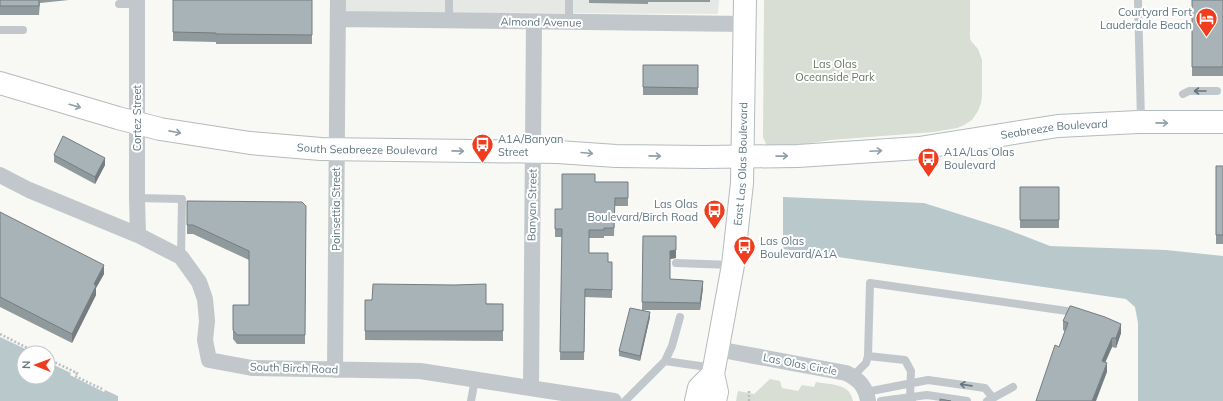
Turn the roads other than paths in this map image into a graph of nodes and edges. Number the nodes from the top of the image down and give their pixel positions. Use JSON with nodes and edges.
{"nodes":[{"id":1,"x":338,"y":0,"type":"edge"},
{"id":2,"x":448,"y":0,"type":"edge"},
{"id":3,"x":569,"y":0,"type":"edge"},
{"id":4,"x":745,"y":0,"type":"edge"},
{"id":5,"x":1138,"y":0,"type":"edge"},
{"id":6,"x":137,"y":2,"type":"edge"},
{"id":7,"x":119,"y":4,"type":"dead end"},
{"id":8,"x":338,"y":19,"type":"junction"},
{"id":9,"x":449,"y":20,"type":"junction"},
{"id":10,"x":534,"y":22,"type":"junction"},
{"id":11,"x":569,"y":22,"type":"junction"},
{"id":12,"x":745,"y":24,"type":"junction"},
{"id":13,"x":0,"y":30,"type":"edge"},
{"id":14,"x":23,"y":30,"type":"dead end"},
{"id":15,"x":0,"y":83,"type":"edge"},
{"id":16,"x":1217,"y":91,"type":"dead end"},
{"id":17,"x":1183,"y":94,"type":"dead end"},
{"id":18,"x":1141,"y":122,"type":"junction"},
{"id":19,"x":1223,"y":122,"type":"edge"},
{"id":20,"x":137,"y":123,"type":"junction"},
{"id":21,"x":337,"y":149,"type":"junction"},
{"id":22,"x":533,"y":152,"type":"junction"},
{"id":23,"x":743,"y":157,"type":"junction"},
{"id":24,"x":0,"y":176,"type":"edge"},
{"id":25,"x":137,"y":198,"type":"junction"},
{"id":26,"x":138,"y":235,"type":"junction"},
{"id":27,"x":181,"y":257,"type":"junction"},
{"id":28,"x":676,"y":263,"type":"dead end"},
{"id":29,"x":733,"y":265,"type":"junction"},
{"id":30,"x":1067,"y":311,"type":"edge"},
{"id":31,"x":680,"y":317,"type":"dead end"},
{"id":32,"x":868,"y":356,"type":"junction"},
{"id":33,"x":665,"y":361,"type":"junction"},
{"id":34,"x":715,"y":364,"type":"junction"},
{"id":35,"x":335,"y":370,"type":"junction"},
{"id":36,"x":854,"y":376,"type":"junction"},
{"id":37,"x":475,"y":379,"type":"junction"},
{"id":38,"x":911,"y":384,"type":"junction"},
{"id":39,"x":1013,"y":387,"type":"dead end"},
{"id":40,"x":531,"y":388,"type":"junction"},
{"id":41,"x":867,"y":396,"type":"edge"},
{"id":42,"x":911,"y":399,"type":"edge"},
{"id":43,"x":990,"y":399,"type":"edge"},
{"id":44,"x":471,"y":401,"type":"edge"},
{"id":45,"x":614,"y":401,"type":"edge"},
{"id":46,"x":625,"y":401,"type":"edge"},
{"id":47,"x":696,"y":401,"type":"edge"},
{"id":48,"x":715,"y":401,"type":"edge"},
{"id":49,"x":881,"y":401,"type":"edge"},
{"id":50,"x":967,"y":401,"type":"edge"}],
"edges":[{"from":1,"to":8,"type":"street","name":"Poinsettia Street"},
{"from":2,"to":9,"type":"lane"},
{"from":3,"to":11,"type":"lane"},
{"from":4,"to":12,"type":"main road","name":"East Las Olas Boulevard"},
{"from":5,"to":18,"type":"lane"},
{"from":6,"to":7,"type":"lane"},
{"from":6,"to":20,"type":"street","name":"Cortez Street"},
{"from":8,"to":9,"type":"street","name":"Almond Avenue"},
{"from":8,"to":21,"type":"street","name":"Poinsettia Street"},
{"from":9,"to":10,"type":"street","name":"Almond Avenue"},
{"from":10,"to":11,"type":"street","name":"Almond Avenue"},
{"from":10,"to":22,"type":"street","name":"Banyan Street"},
{"from":11,"to":12,"type":"street","name":"Almond Avenue"},
{"from":12,"to":23,"type":"main road","name":"East Las Olas Boulevard"},
{"from":13,"to":14,"type":"lane"},
{"from":15,"to":20,"type":"main road","name":"South Seabreeze Boulevard","one_way":true},
{"from":16,"to":17,"type":"lane","one_way":true},
{"from":18,"to":19,"type":"main road","name":"Seabreeze Boulevard","one_way":true},
{"from":23,"to":18,"type":"main road","name":"Seabreeze Boulevard","one_way":true},
{"from":20,"to":21,"type":"main road","name":"South Seabreeze Boulevard","one_way":true},
{"from":20,"to":25,"type":"street","name":"Cortez Street"},
{"from":21,"to":22,"type":"main road","name":"South Seabreeze Boulevard","one_way":true},
{"from":21,"to":35,"type":"street","name":"Poinsettia Street"},
{"from":22,"to":23,"type":"main road","name":"South Seabreeze Boulevard","one_way":true},
{"from":22,"to":40,"type":"street","name":"Banyan Street"},
{"from":23,"to":29,"type":"main road","name":"East Las Olas Boulevard"},
{"from":24,"to":26,"type":"street","name":"South Birch Road"},
{"from":25,"to":26,"type":"street","name":"Cortez Street"},
{"from":25,"to":27,"type":"lane"},
{"from":26,"to":27,"type":"street","name":"South Birch Road"},
{"from":27,"to":35,"type":"street","name":"South Birch Road"},
{"from":28,"to":29,"type":"lane"},
{"from":29,"to":34,"type":"main road","name":"East Las Olas Boulevard"},
{"from":30,"to":32,"type":"lane"},
{"from":31,"to":33,"type":"lane"},
{"from":32,"to":36,"type":"lane"},
{"from":32,"to":38,"type":"lane"},
{"from":33,"to":34,"type":"lane"},
{"from":33,"to":46,"type":"lane"},
{"from":34,"to":36,"type":"street","name":"Las Olas Circle"},
{"from":34,"to":47,"type":"main road"},
{"from":34,"to":48,"type":"main road","name":"East Las Olas Boulevard"},
{"from":35,"to":37,"type":"street","name":"South Birch Road"},
{"from":36,"to":41,"type":"street"},
{"from":37,"to":40,"type":"street","name":"South Birch Road"},
{"from":37,"to":44,"type":"lane"},
{"from":38,"to":41,"type":"lane"},
{"from":38,"to":42,"type":"lane"},
{"from":43,"to":38,"type":"lane","one_way":true},
{"from":39,"to":43,"type":"lane"},
{"from":40,"to":45,"type":"street","name":"South Birch Road"},
{"from":42,"to":49,"type":"lane"},
{"from":42,"to":50,"type":"lane"}]}
